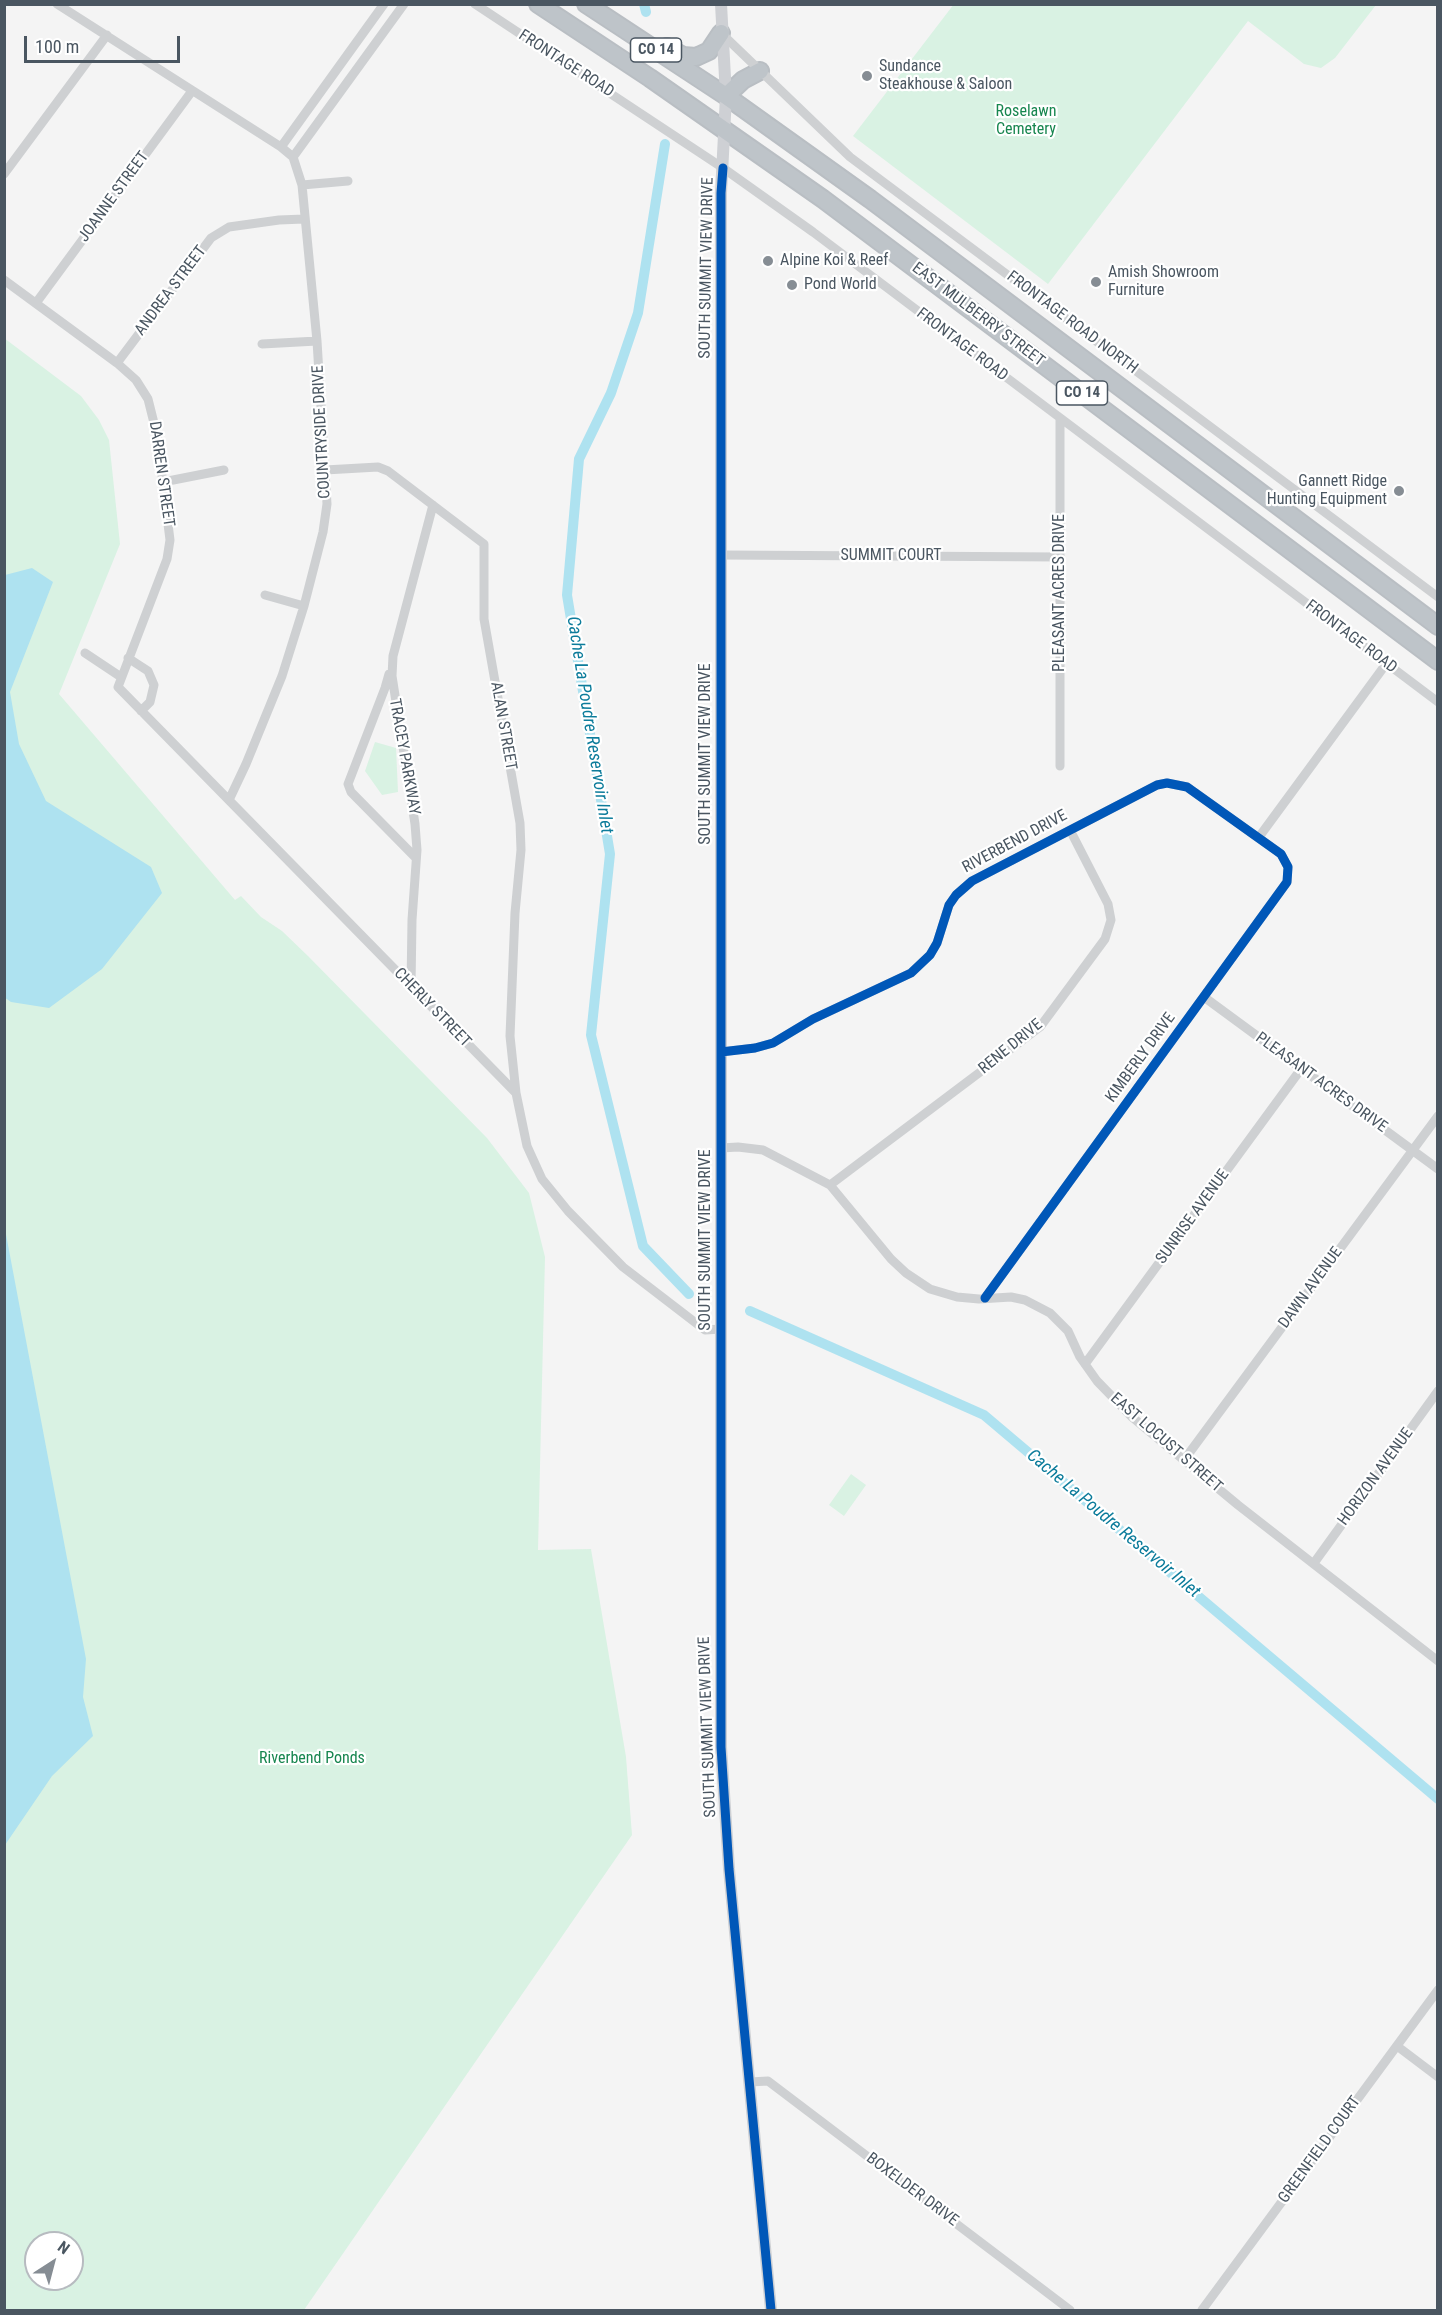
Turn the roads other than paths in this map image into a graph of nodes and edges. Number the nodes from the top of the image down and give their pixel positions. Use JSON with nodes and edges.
{"nodes":[{"id":1,"x":57,"y":4,"type":"edge"},
{"id":2,"x":384,"y":4,"type":"edge"},
{"id":3,"x":404,"y":4,"type":"edge"},
{"id":4,"x":475,"y":4,"type":"edge"},
{"id":5,"x":538,"y":4,"type":"edge"},
{"id":6,"x":586,"y":4,"type":"edge"},
{"id":7,"x":721,"y":4,"type":"edge"},
{"id":8,"x":607,"y":18,"type":"junction"},
{"id":9,"x":721,"y":33,"type":"junction"},
{"id":10,"x":107,"y":35,"type":"junction"},
{"id":11,"x":760,"y":71,"type":"junction"},
{"id":12,"x":192,"y":91,"type":"junction"},
{"id":13,"x":726,"y":96,"type":"junction"},
{"id":14,"x":724,"y":129,"type":"junction"},
{"id":15,"x":281,"y":147,"type":"junction"},
{"id":16,"x":293,"y":157,"type":"junction"},
{"id":17,"x":723,"y":168,"type":"junction"},
{"id":18,"x":4,"y":174,"type":"edge"},
{"id":19,"x":348,"y":181,"type":"dead end"},
{"id":20,"x":302,"y":185,"type":"junction"},
{"id":21,"x":304,"y":219,"type":"junction"},
{"id":22,"x":4,"y":280,"type":"edge"},
{"id":23,"x":36,"y":303,"type":"junction"},
{"id":24,"x":317,"y":341,"type":"junction"},
{"id":25,"x":262,"y":344,"type":"dead end"},
{"id":26,"x":117,"y":363,"type":"junction"},
{"id":27,"x":1060,"y":419,"type":"junction"},
{"id":28,"x":224,"y":470,"type":"dead end"},
{"id":29,"x":325,"y":470,"type":"junction"},
{"id":30,"x":163,"y":482,"type":"junction"},
{"id":31,"x":433,"y":505,"type":"junction"},
{"id":32,"x":721,"y":555,"type":"junction"},
{"id":33,"x":1060,"y":557,"type":"junction"},
{"id":34,"x":265,"y":595,"type":"dead end"},
{"id":35,"x":1437,"y":597,"type":"edge"},
{"id":36,"x":304,"y":606,"type":"junction"},
{"id":37,"x":1437,"y":626,"type":"edge"},
{"id":38,"x":85,"y":653,"type":"dead end"},
{"id":39,"x":393,"y":656,"type":"junction"},
{"id":40,"x":128,"y":658,"type":"junction"},
{"id":41,"x":1437,"y":660,"type":"edge"},
{"id":42,"x":1386,"y":664,"type":"junction"},
{"id":43,"x":119,"y":682,"type":"junction"},
{"id":44,"x":1437,"y":702,"type":"edge"},
{"id":45,"x":141,"y":711,"type":"junction"},
{"id":46,"x":1060,"y":766,"type":"dead end"},
{"id":47,"x":228,"y":800,"type":"junction"},
{"id":48,"x":1070,"y":830,"type":"junction"},
{"id":49,"x":1259,"y":837,"type":"junction"},
{"id":50,"x":417,"y":858,"type":"junction"},
{"id":51,"x":411,"y":987,"type":"junction"},
{"id":52,"x":1204,"y":997,"type":"junction"},
{"id":53,"x":721,"y":1052,"type":"junction"},
{"id":54,"x":1301,"y":1069,"type":"junction"},
{"id":55,"x":516,"y":1093,"type":"junction"},
{"id":56,"x":1437,"y":1116,"type":"edge"},
{"id":57,"x":721,"y":1148,"type":"junction"},
{"id":58,"x":1412,"y":1150,"type":"junction"},
{"id":59,"x":1437,"y":1169,"type":"edge"},
{"id":60,"x":830,"y":1185,"type":"junction"},
{"id":61,"x":985,"y":1298,"type":"junction"},
{"id":62,"x":721,"y":1329,"type":"junction"},
{"id":63,"x":1084,"y":1364,"type":"junction"},
{"id":64,"x":1437,"y":1391,"type":"edge"},
{"id":65,"x":1184,"y":1460,"type":"junction"},
{"id":66,"x":1314,"y":1563,"type":"junction"},
{"id":67,"x":1437,"y":1661,"type":"edge"},
{"id":68,"x":1437,"y":1990,"type":"edge"},
{"id":69,"x":1397,"y":2046,"type":"junction"},
{"id":70,"x":1437,"y":2077,"type":"edge"},
{"id":71,"x":750,"y":2082,"type":"junction"},
{"id":72,"x":771,"y":2310,"type":"edge"},
{"id":73,"x":1070,"y":2310,"type":"edge"},
{"id":74,"x":1202,"y":2310,"type":"edge"}],
"edges":[{"from":1,"to":10,"type":"street"},
{"from":2,"to":15,"type":"street"},
{"from":3,"to":16,"type":"street"},
{"from":4,"to":17,"type":"street","name":"FRONTAGE ROAD"},
{"from":5,"to":14,"type":"highway","name":"EAST MULBERRY STREET","number":"CO 14"},
{"from":6,"to":8,"type":"highway","name":"EAST MULBERRY STREET","number":"CO 14"},
{"from":7,"to":9,"type":"street","name":"SOUTH SUMMIT VIEW DRIVE"},
{"from":8,"to":9,"type":"highway"},
{"from":8,"to":13,"type":"highway","name":"EAST MULBERRY STREET","number":"CO 14"},
{"from":9,"to":11,"type":"street","name":"FRONTAGE ROAD NORTH"},
{"from":9,"to":13,"type":"street","name":"SOUTH SUMMIT VIEW DRIVE"},
{"from":10,"to":12,"type":"street"},
{"from":10,"to":18,"type":"street"},
{"from":11,"to":13,"type":"highway"},
{"from":11,"to":35,"type":"street","name":"FRONTAGE ROAD NORTH"},
{"from":12,"to":15,"type":"street"},
{"from":12,"to":23,"type":"street","name":"JOANNE STREET"},
{"from":13,"to":14,"type":"street","name":"SOUTH SUMMIT VIEW DRIVE"},
{"from":13,"to":37,"type":"highway","name":"EAST MULBERRY STREET","number":"CO 14"},
{"from":14,"to":17,"type":"street","name":"SOUTH SUMMIT VIEW DRIVE"},
{"from":14,"to":41,"type":"highway","name":"EAST MULBERRY STREET","number":"CO 14"},
{"from":15,"to":16,"type":"street"},
{"from":16,"to":20,"type":"street","name":"COUNTRYSIDE DRIVE"},
{"from":17,"to":27,"type":"street","name":"FRONTAGE ROAD"},
{"from":17,"to":32,"type":"street","name":"SOUTH SUMMIT VIEW DRIVE"},
{"from":19,"to":20,"type":"street"},
{"from":20,"to":21,"type":"street","name":"COUNTRYSIDE DRIVE"},
{"from":21,"to":24,"type":"street","name":"COUNTRYSIDE DRIVE"},
{"from":21,"to":26,"type":"street","name":"ANDREA STREET"},
{"from":22,"to":23,"type":"street","name":"DARREN STREET"},
{"from":23,"to":26,"type":"street","name":"DARREN STREET"},
{"from":24,"to":25,"type":"street"},
{"from":24,"to":29,"type":"street","name":"COUNTRYSIDE DRIVE"},
{"from":26,"to":30,"type":"street","name":"DARREN STREET"},
{"from":27,"to":33,"type":"street","name":"PLEASANT ACRES DRIVE"},
{"from":27,"to":42,"type":"street","name":"FRONTAGE ROAD"},
{"from":28,"to":30,"type":"street"},
{"from":29,"to":31,"type":"street","name":"ALAN STREET"},
{"from":29,"to":36,"type":"street","name":"COUNTRYSIDE DRIVE"},
{"from":30,"to":40,"type":"street","name":"DARREN STREET"},
{"from":31,"to":39,"type":"street","name":"TRACEY PARKWAY"},
{"from":31,"to":55,"type":"street","name":"ALAN STREET"},
{"from":32,"to":33,"type":"street","name":"SUMMIT COURT"},
{"from":32,"to":53,"type":"street","name":"SOUTH SUMMIT VIEW DRIVE"},
{"from":33,"to":46,"type":"street","name":"PLEASANT ACRES DRIVE"},
{"from":34,"to":36,"type":"street"},
{"from":36,"to":47,"type":"street","name":"COUNTRYSIDE DRIVE"},
{"from":38,"to":43,"type":"street","name":"CHERLY STREET"},
{"from":39,"to":50,"type":"street","name":"TRACEY PARKWAY"},
{"from":39,"to":50,"type":"street","name":"TRACEY PARKWAY"},
{"from":40,"to":43,"type":"street","name":"DARREN STREET"},
{"from":40,"to":45,"type":"street"},
{"from":42,"to":44,"type":"street","name":"FRONTAGE ROAD"},
{"from":42,"to":49,"type":"street"},
{"from":43,"to":45,"type":"street","name":"CHERLY STREET"},
{"from":45,"to":47,"type":"street","name":"CHERLY STREET"},
{"from":47,"to":51,"type":"street","name":"CHERLY STREET"},
{"from":48,"to":49,"type":"street","name":"RIVERBEND DRIVE"},
{"from":48,"to":53,"type":"street","name":"RIVERBEND DRIVE"},
{"from":48,"to":60,"type":"street","name":"RENE DRIVE"},
{"from":49,"to":52,"type":"street","name":"KIMBERLY DRIVE"},
{"from":50,"to":51,"type":"street","name":"TRACEY PARKWAY"},
{"from":51,"to":55,"type":"street","name":"CHERLY STREET"},
{"from":52,"to":54,"type":"street","name":"PLEASANT ACRES DRIVE"},
{"from":52,"to":61,"type":"street","name":"KIMBERLY DRIVE"},
{"from":53,"to":57,"type":"street","name":"SOUTH SUMMIT VIEW DRIVE"},
{"from":54,"to":58,"type":"street","name":"PLEASANT ACRES DRIVE"},
{"from":54,"to":63,"type":"street","name":"SUNRISE AVENUE"},
{"from":55,"to":62,"type":"street"},
{"from":56,"to":58,"type":"street","name":"DAWN AVENUE"},
{"from":57,"to":60,"type":"street","name":"EAST LOCUST STREET"},
{"from":57,"to":62,"type":"street","name":"SOUTH SUMMIT VIEW DRIVE"},
{"from":58,"to":59,"type":"street","name":"PLEASANT ACRES DRIVE"},
{"from":58,"to":65,"type":"street","name":"DAWN AVENUE"},
{"from":60,"to":61,"type":"street","name":"EAST LOCUST STREET"},
{"from":61,"to":63,"type":"street","name":"EAST LOCUST STREET"},
{"from":62,"to":71,"type":"street","name":"SOUTH SUMMIT VIEW DRIVE"},
{"from":63,"to":65,"type":"street","name":"EAST LOCUST STREET"},
{"from":64,"to":66,"type":"street","name":"HORIZON AVENUE"},
{"from":65,"to":66,"type":"street","name":"EAST LOCUST STREET"},
{"from":66,"to":67,"type":"street","name":"EAST LOCUST STREET"},
{"from":68,"to":69,"type":"street","name":"GREENFIELD COURT"},
{"from":69,"to":70,"type":"street"},
{"from":69,"to":74,"type":"street","name":"GREENFIELD COURT"},
{"from":71,"to":72,"type":"street","name":"SOUTH SUMMIT VIEW DRIVE"},
{"from":71,"to":73,"type":"street","name":"BOXELDER DRIVE"}]}
